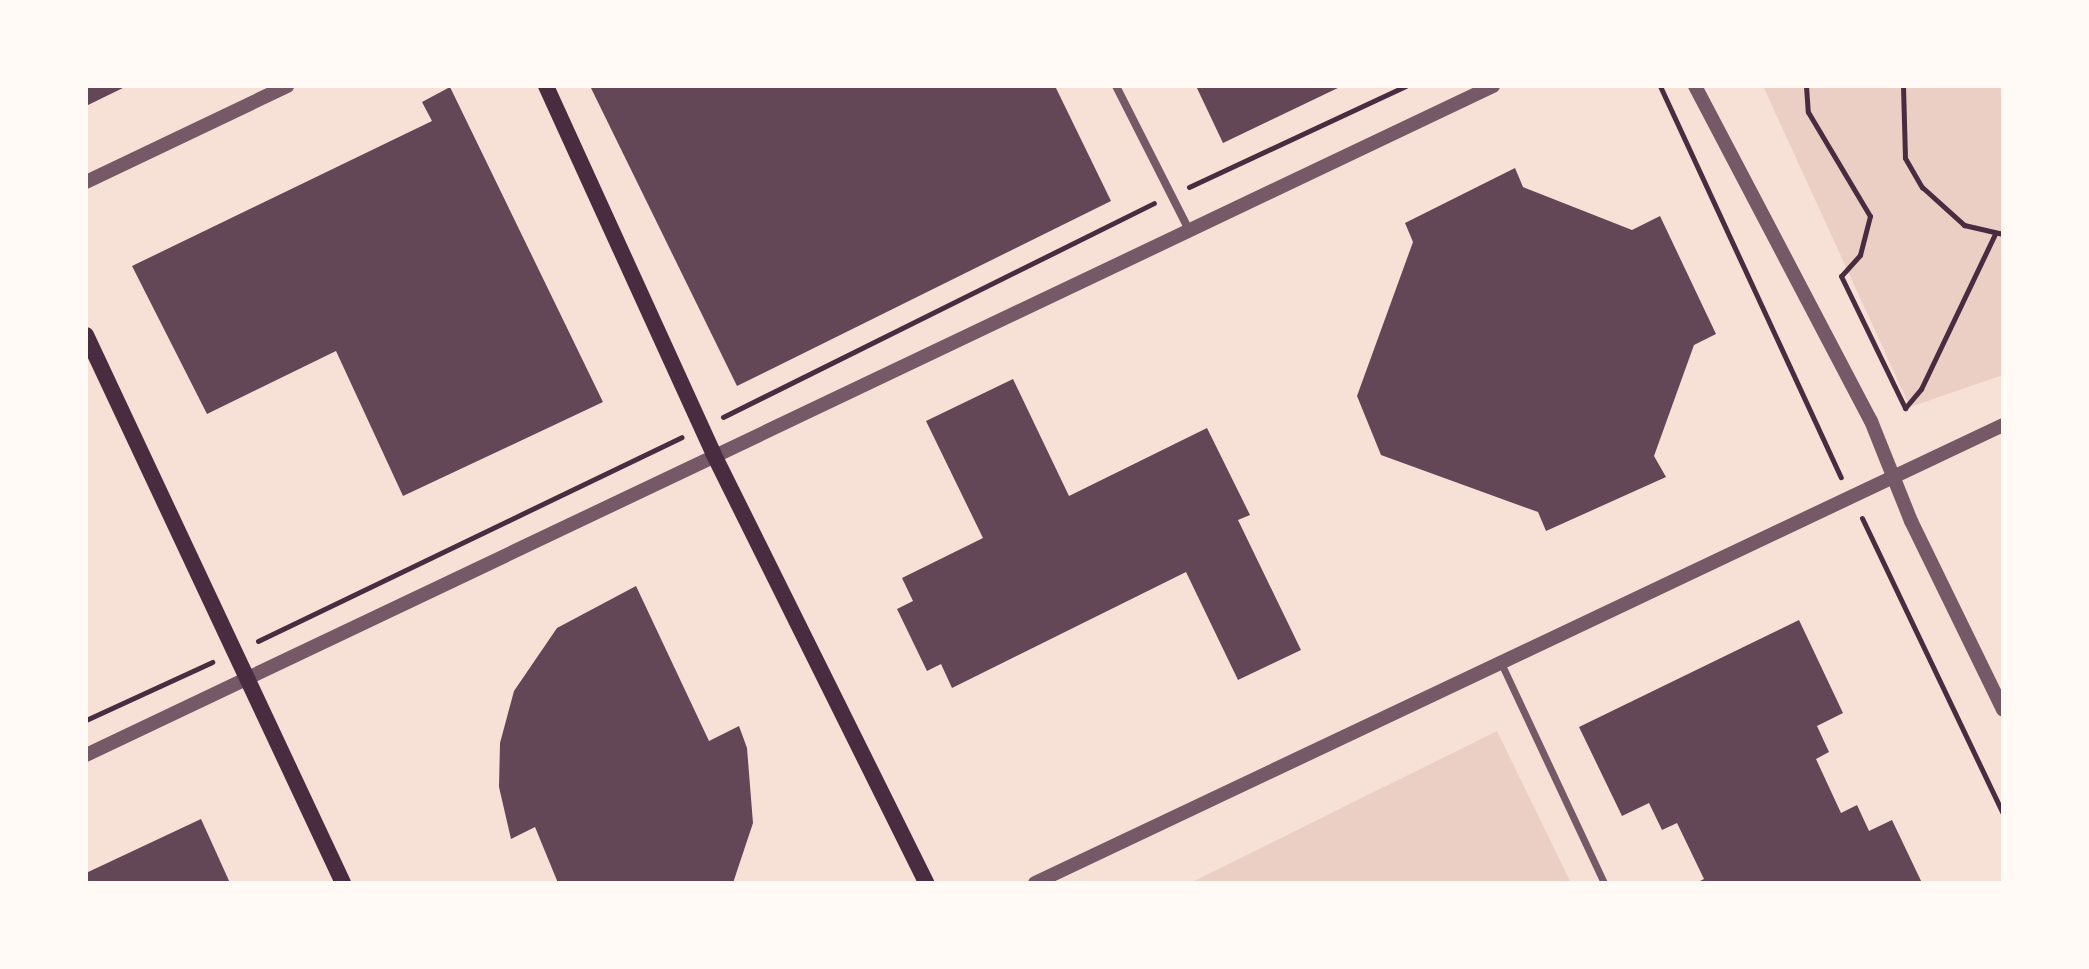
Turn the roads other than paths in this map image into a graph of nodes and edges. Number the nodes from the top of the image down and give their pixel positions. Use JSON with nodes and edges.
{"nodes":[{"id":1,"x":287,"y":86,"type":"edge"},
{"id":2,"x":546,"y":86,"type":"edge"},
{"id":3,"x":1116,"y":86,"type":"edge"},
{"id":4,"x":1493,"y":86,"type":"edge"},
{"id":5,"x":1695,"y":86,"type":"edge"},
{"id":6,"x":86,"y":182,"type":"edge"},
{"id":7,"x":1189,"y":230,"type":"junction"},
{"id":8,"x":86,"y":335,"type":"edge"},
{"id":9,"x":2003,"y":425,"type":"edge"},
{"id":10,"x":713,"y":453,"type":"junction"},
{"id":11,"x":1893,"y":479,"type":"junction"},
{"id":12,"x":1501,"y":663,"type":"junction"},
{"id":13,"x":248,"y":678,"type":"junction"},
{"id":14,"x":2003,"y":710,"type":"edge"},
{"id":15,"x":86,"y":755,"type":"edge"},
{"id":16,"x":343,"y":883,"type":"edge"},
{"id":17,"x":926,"y":883,"type":"edge"},
{"id":18,"x":1035,"y":883,"type":"edge"},
{"id":19,"x":1604,"y":883,"type":"edge"}],
"edges":[{"from":1,"to":6,"type":"street"},
{"from":2,"to":10,"type":"main road"},
{"from":3,"to":7,"type":"street"},
{"from":4,"to":7,"type":"street"},
{"from":5,"to":11,"type":"street"},
{"from":7,"to":10,"type":"street"},
{"from":8,"to":13,"type":"main road"},
{"from":9,"to":11,"type":"street"},
{"from":10,"to":13,"type":"street"},
{"from":10,"to":17,"type":"main road"},
{"from":11,"to":12,"type":"street"},
{"from":11,"to":14,"type":"street"},
{"from":12,"to":18,"type":"street"},
{"from":12,"to":19,"type":"street"},
{"from":13,"to":15,"type":"street"},
{"from":13,"to":16,"type":"main road"}]}
